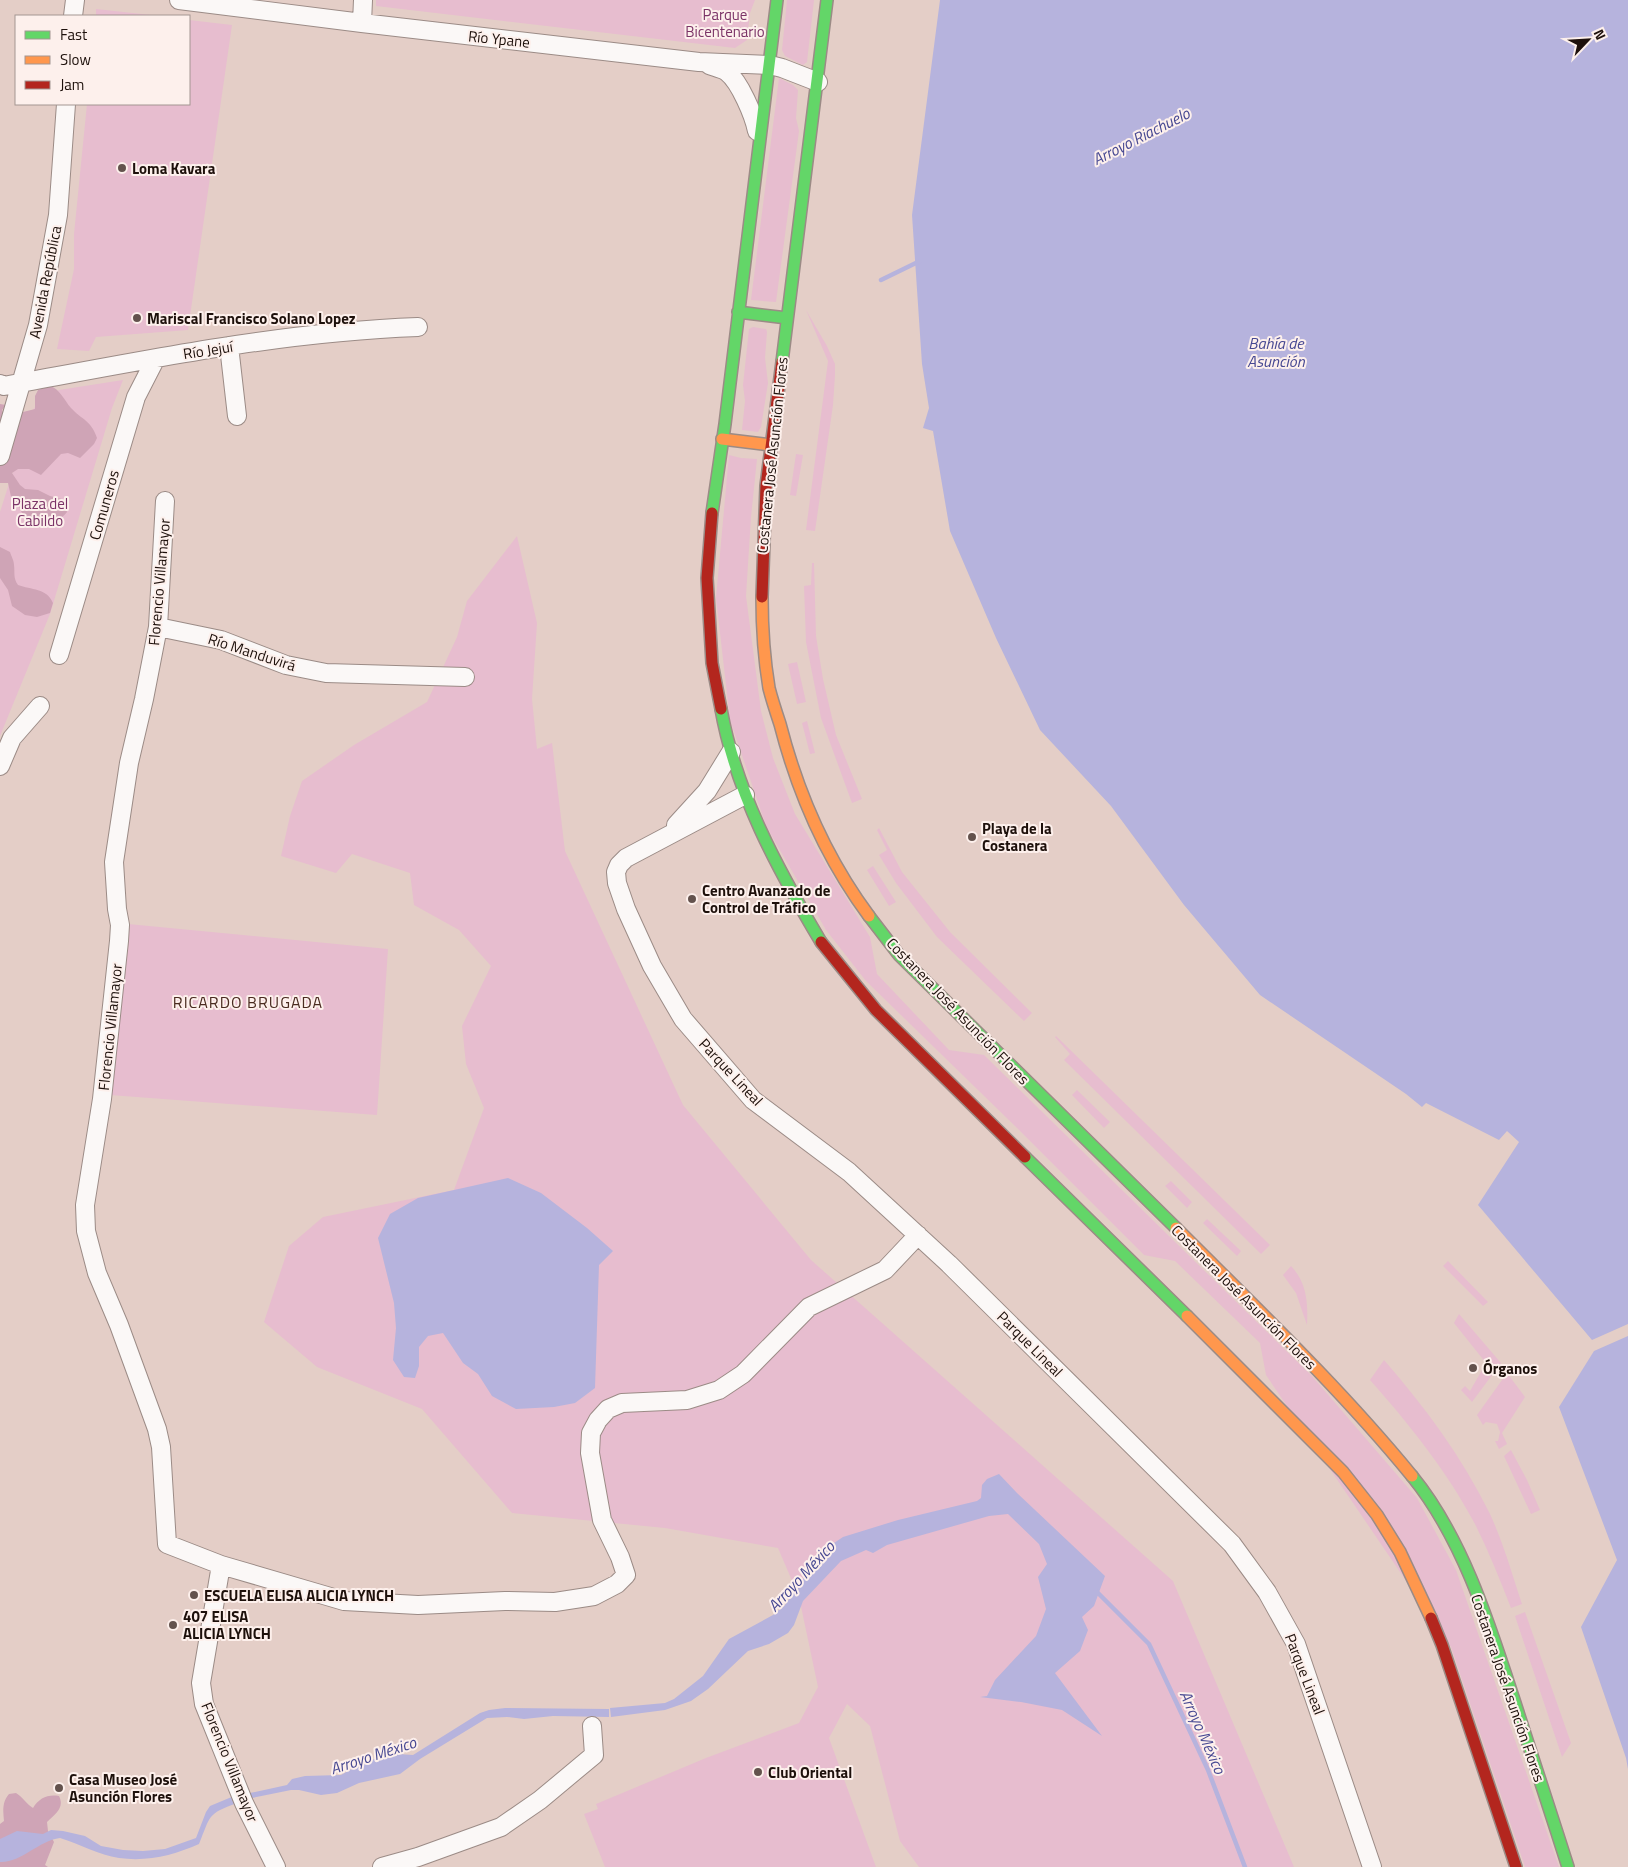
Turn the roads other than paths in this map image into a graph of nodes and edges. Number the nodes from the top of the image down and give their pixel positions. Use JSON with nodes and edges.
{"nodes":[{"id":1,"x":75,"y":0,"type":"edge"},
{"id":2,"x":179,"y":0,"type":"edge"},
{"id":3,"x":363,"y":0,"type":"edge"},
{"id":4,"x":777,"y":0,"type":"edge"},
{"id":5,"x":827,"y":0,"type":"edge"},
{"id":6,"x":73,"y":15,"type":"edge"},
{"id":7,"x":362,"y":23,"type":"junction"},
{"id":8,"x":699,"y":62,"type":"junction"},
{"id":9,"x":770,"y":65,"type":"junction"},
{"id":10,"x":818,"y":82,"type":"junction"},
{"id":11,"x":66,"y":105,"type":"edge"},
{"id":12,"x":760,"y":146,"type":"junction"},
{"id":13,"x":738,"y":312,"type":"junction"},
{"id":14,"x":787,"y":318,"type":"junction"},
{"id":15,"x":418,"y":327,"type":"dead end"},
{"id":16,"x":229,"y":346,"type":"junction"},
{"id":17,"x":156,"y":358,"type":"junction"},
{"id":18,"x":22,"y":382,"type":"junction"},
{"id":19,"x":0,"y":384,"type":"edge"},
{"id":20,"x":238,"y":416,"type":"dead end"},
{"id":21,"x":722,"y":439,"type":"junction"},
{"id":22,"x":772,"y":445,"type":"junction"},
{"id":23,"x":0,"y":456,"type":"edge"},
{"id":24,"x":165,"y":501,"type":"dead end"},
{"id":25,"x":158,"y":627,"type":"junction"},
{"id":26,"x":59,"y":656,"type":"dead end"},
{"id":27,"x":465,"y":677,"type":"dead end"},
{"id":28,"x":40,"y":706,"type":"dead end"},
{"id":29,"x":731,"y":752,"type":"junction"},
{"id":30,"x":0,"y":766,"type":"edge"},
{"id":31,"x":745,"y":795,"type":"junction"},
{"id":32,"x":663,"y":838,"type":"junction"},
{"id":33,"x":918,"y":1235,"type":"junction"},
{"id":34,"x":221,"y":1565,"type":"junction"},
{"id":35,"x":592,"y":1726,"type":"dead end"},
{"id":36,"x":276,"y":1867,"type":"edge"},
{"id":37,"x":382,"y":1867,"type":"edge"},
{"id":38,"x":1372,"y":1867,"type":"edge"},
{"id":39,"x":1516,"y":1867,"type":"edge"},
{"id":40,"x":1568,"y":1867,"type":"edge"}],
"edges":[{"from":1,"to":6,"type":"street"},
{"from":2,"to":7,"type":"street","name":"Río Ypane"},
{"from":3,"to":7,"type":"street"},
{"from":4,"to":9,"type":"highway"},
{"from":5,"to":10,"type":"highway","name":"Costanera José Asunción Flores"},
{"from":7,"to":8,"type":"street","name":"Río Ypane"},
{"from":8,"to":9,"type":"street","name":"Río Ypane"},
{"from":8,"to":12,"type":"street"},
{"from":9,"to":10,"type":"street","name":"Río Ypane"},
{"from":9,"to":12,"type":"highway"},
{"from":10,"to":14,"type":"highway","name":"Costanera José Asunción Flores"},
{"from":11,"to":18,"type":"street","name":"Avenida República"},
{"from":12,"to":13,"type":"highway"},
{"from":13,"to":14,"type":"highway"},
{"from":13,"to":21,"type":"highway"},
{"from":14,"to":22,"type":"highway","name":"Costanera José Asunción Flores"},
{"from":15,"to":16,"type":"street","name":"Río Jejuí"},
{"from":16,"to":17,"type":"street","name":"Río Jejuí"},
{"from":16,"to":20,"type":"street"},
{"from":17,"to":18,"type":"street","name":"Río Jejuí"},
{"from":17,"to":26,"type":"street","name":"Comuneros"},
{"from":18,"to":19,"type":"street","name":"Río Jejuí"},
{"from":18,"to":23,"type":"street","name":"Avenida República"},
{"from":21,"to":22,"type":"highway"},
{"from":21,"to":29,"type":"highway"},
{"from":22,"to":40,"type":"highway","name":"Costanera José Asunción Flores"},
{"from":24,"to":25,"type":"street","name":"Florencio Villamayor"},
{"from":25,"to":27,"type":"street","name":"Río Manduvirá"},
{"from":25,"to":34,"type":"street","name":"Florencio Villamayor"},
{"from":28,"to":30,"type":"street"},
{"from":29,"to":31,"type":"highway"},
{"from":29,"to":32,"type":"street"},
{"from":31,"to":32,"type":"street"},
{"from":31,"to":39,"type":"highway"},
{"from":32,"to":33,"type":"street","name":"Parque Lineal"},
{"from":33,"to":34,"type":"street"},
{"from":33,"to":38,"type":"street","name":"Parque Lineal"},
{"from":34,"to":36,"type":"street","name":"Florencio Villamayor"},
{"from":35,"to":37,"type":"street"}]}
